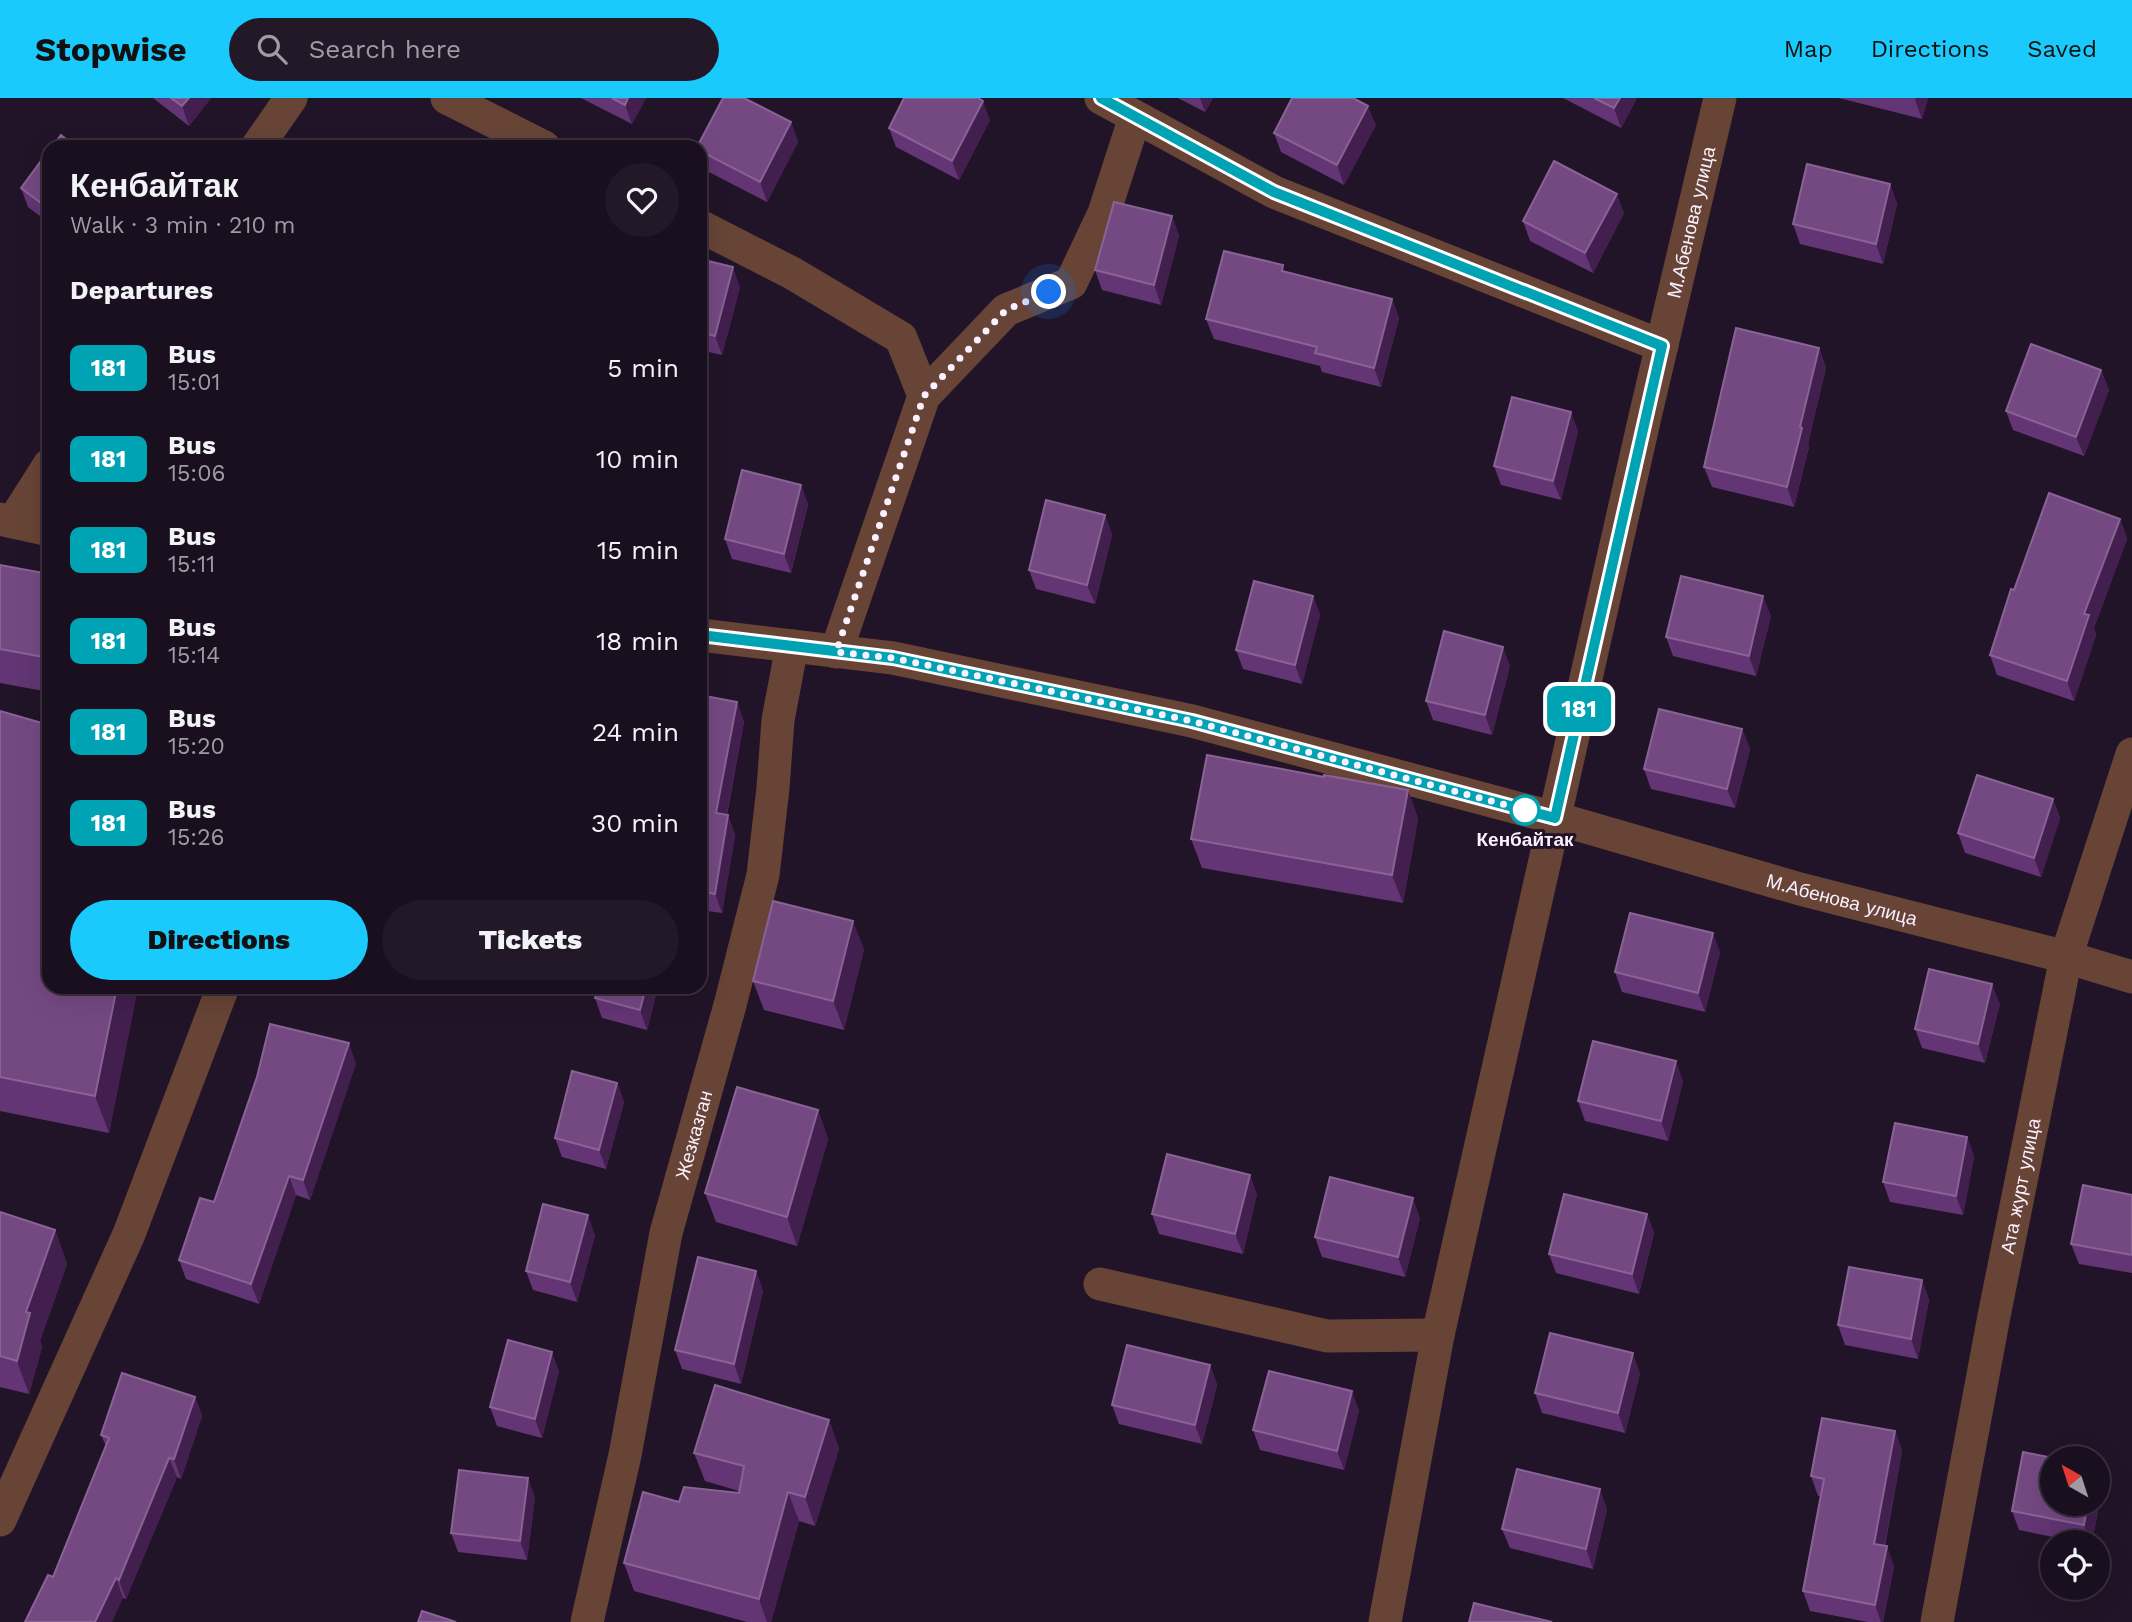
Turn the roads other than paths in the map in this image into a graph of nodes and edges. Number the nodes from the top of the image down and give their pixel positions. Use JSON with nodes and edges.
{"nodes":[{"id":1,"x":291,"y":98,"type":"edge"},
{"id":2,"x":447,"y":98,"type":"edge"},
{"id":3,"x":1101,"y":98,"type":"edge"},
{"id":4,"x":1720,"y":98,"type":"edge"},
{"id":5,"x":1135,"y":117,"type":"junction"},
{"id":6,"x":262,"y":140,"type":"edge"},
{"id":7,"x":530,"y":140,"type":"edge"},
{"id":8,"x":707,"y":230,"type":"edge"},
{"id":9,"x":1662,"y":346,"type":"junction"},
{"id":10,"x":924,"y":396,"type":"junction"},
{"id":11,"x":42,"y":475,"type":"edge"},
{"id":12,"x":6,"y":520,"type":"edge"},
{"id":13,"x":42,"y":528,"type":"edge"},
{"id":14,"x":707,"y":636,"type":"edge"},
{"id":15,"x":792,"y":646,"type":"junction"},
{"id":16,"x":836,"y":652,"type":"junction"},
{"id":17,"x":2132,"y":754,"type":"edge"},
{"id":18,"x":1555,"y":818,"type":"junction"},
{"id":19,"x":2066,"y":957,"type":"junction"},
{"id":20,"x":2132,"y":977,"type":"edge"},
{"id":21,"x":220,"y":994,"type":"edge"},
{"id":22,"x":1101,"y":1284,"type":"dead end"},
{"id":23,"x":1438,"y":1335,"type":"junction"},
{"id":24,"x":0,"y":1520,"type":"edge"},
{"id":25,"x":587,"y":1622,"type":"edge"},
{"id":26,"x":1385,"y":1622,"type":"edge"},
{"id":27,"x":1937,"y":1622,"type":"edge"}],
"edges":[{"from":1,"to":6,"type":"street"},
{"from":2,"to":7,"type":"street"},
{"from":3,"to":5,"type":"street"},
{"from":4,"to":9,"type":"street","name":"М.Абенова улица"},
{"from":5,"to":9,"type":"street"},
{"from":5,"to":10,"type":"street"},
{"from":8,"to":10,"type":"street"},
{"from":9,"to":18,"type":"street","name":"М.Абенова улица"},
{"from":10,"to":16,"type":"street"},
{"from":11,"to":12,"type":"street"},
{"from":12,"to":13,"type":"street"},
{"from":14,"to":15,"type":"street","name":"М.Абенова улица"},
{"from":15,"to":16,"type":"street","name":"М.Абенова улица"},
{"from":15,"to":25,"type":"street","name":"Жезказган"},
{"from":16,"to":18,"type":"street","name":"М.Абенова улица"},
{"from":17,"to":19,"type":"street","name":"Ата журт улица"},
{"from":18,"to":19,"type":"street","name":"М.Абенова улица"},
{"from":18,"to":23,"type":"street"},
{"from":19,"to":20,"type":"street","name":"М.Абенова улица"},
{"from":19,"to":27,"type":"street","name":"Ата журт улица"},
{"from":21,"to":24,"type":"street"},
{"from":22,"to":23,"type":"street"},
{"from":23,"to":26,"type":"street"}]}
